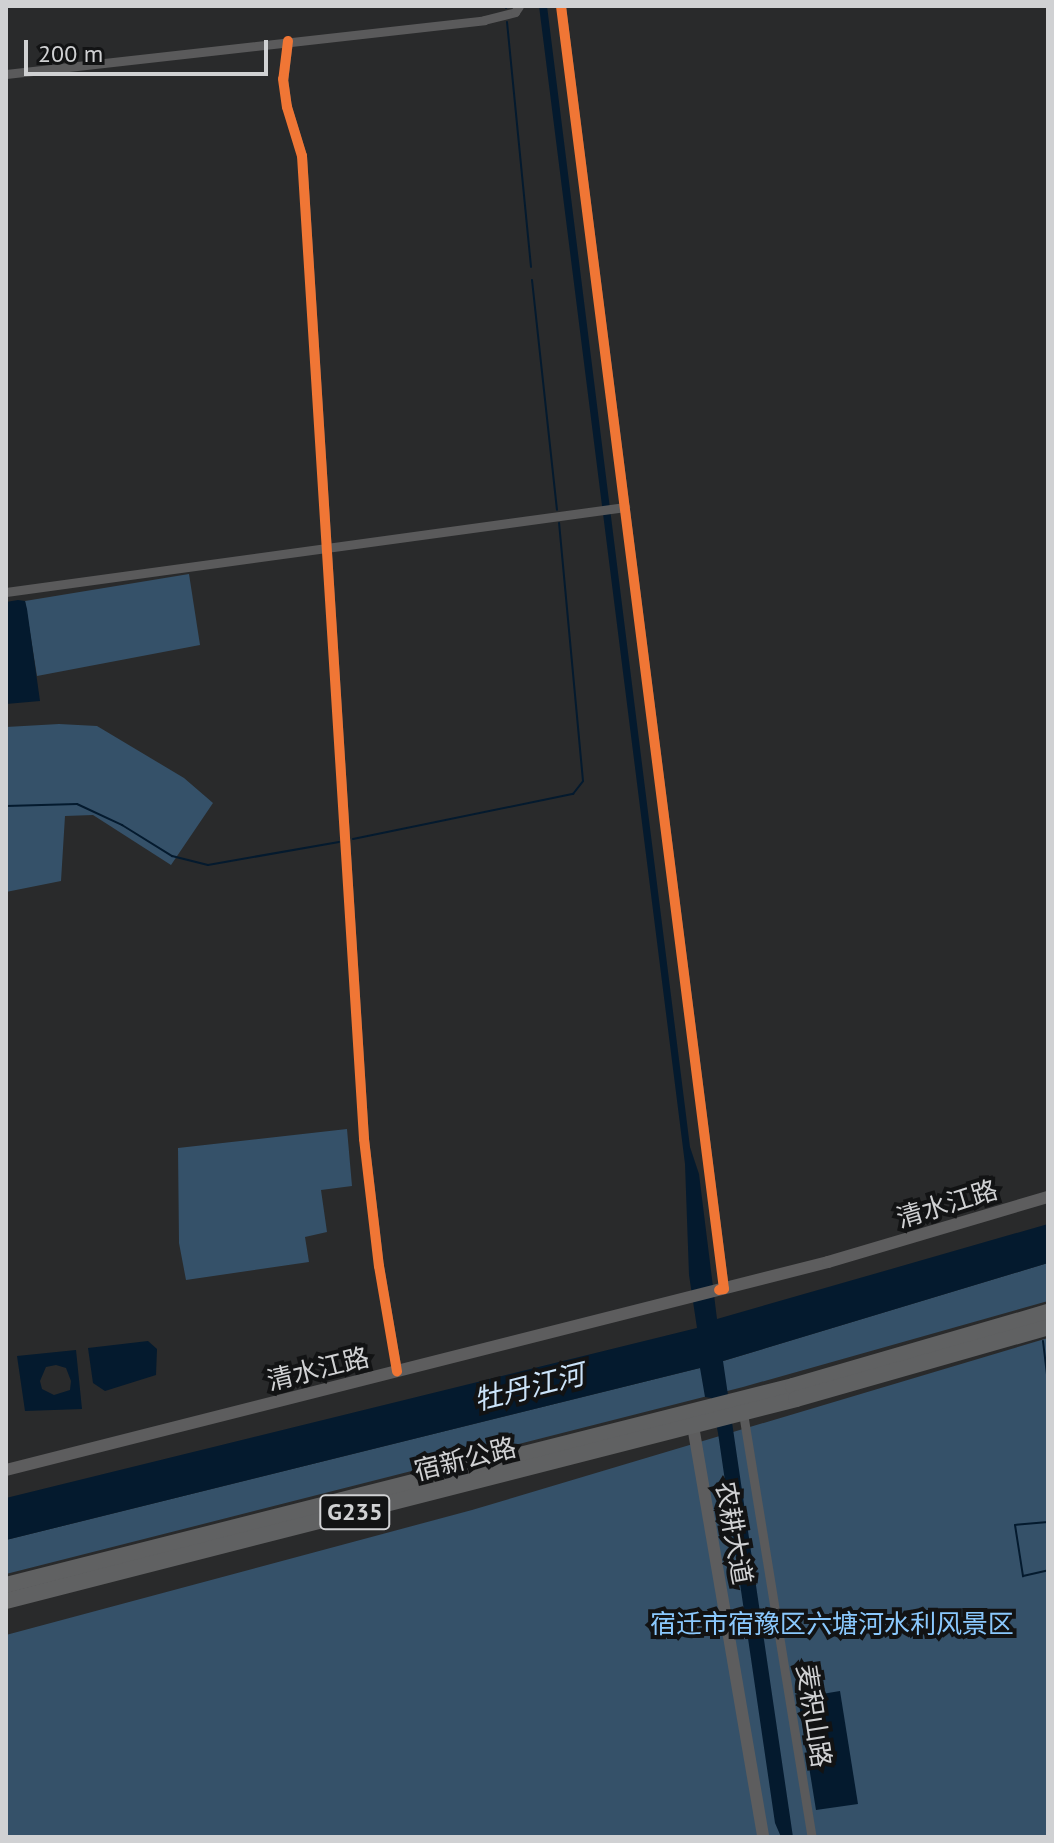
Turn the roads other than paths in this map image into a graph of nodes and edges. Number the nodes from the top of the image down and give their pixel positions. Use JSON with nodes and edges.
{"nodes":[{"id":1,"x":519,"y":6,"type":"edge"},
{"id":2,"x":561,"y":6,"type":"edge"},
{"id":3,"x":288,"y":41,"type":"junction"},
{"id":4,"x":6,"y":74,"type":"edge"},
{"id":5,"x":621,"y":507,"type":"junction"},
{"id":6,"x":330,"y":548,"type":"junction"},
{"id":7,"x":6,"y":592,"type":"edge"},
{"id":8,"x":1048,"y":1197,"type":"edge"},
{"id":9,"x":721,"y":1289,"type":"junction"},
{"id":10,"x":1048,"y":1312,"type":"edge"},
{"id":11,"x":1048,"y":1327,"type":"edge"},
{"id":12,"x":397,"y":1371,"type":"junction"},
{"id":13,"x":739,"y":1409,"type":"junction"},
{"id":14,"x":699,"y":1419,"type":"junction"},
{"id":15,"x":6,"y":1470,"type":"edge"},
{"id":16,"x":6,"y":1585,"type":"edge"},
{"id":17,"x":6,"y":1601,"type":"edge"},
{"id":18,"x":763,"y":1837,"type":"edge"},
{"id":19,"x":812,"y":1837,"type":"edge"}],
"edges":[{"from":1,"to":3,"type":"street"},
{"from":2,"to":5,"type":"street"},
{"from":3,"to":4,"type":"street"},
{"from":3,"to":6,"type":"street"},
{"from":5,"to":6,"type":"street"},
{"from":5,"to":9,"type":"street"},
{"from":6,"to":7,"type":"street"},
{"from":6,"to":12,"type":"street"},
{"from":8,"to":9,"type":"street","name":"清水江路"},
{"from":9,"to":12,"type":"street","name":"清水江路"},
{"from":10,"to":13,"type":"highway"},
{"from":11,"to":13,"type":"highway"},
{"from":12,"to":15,"type":"street","name":"清水江路"},
{"from":13,"to":14,"type":"highway"},
{"from":13,"to":19,"type":"street","name":"麦积山路"},
{"from":14,"to":16,"type":"highway","name":"宿新公路","number":"G235"},
{"from":14,"to":17,"type":"highway","name":"宿新公路","number":"G235"},
{"from":14,"to":18,"type":"street","name":"农耕大道"}]}
